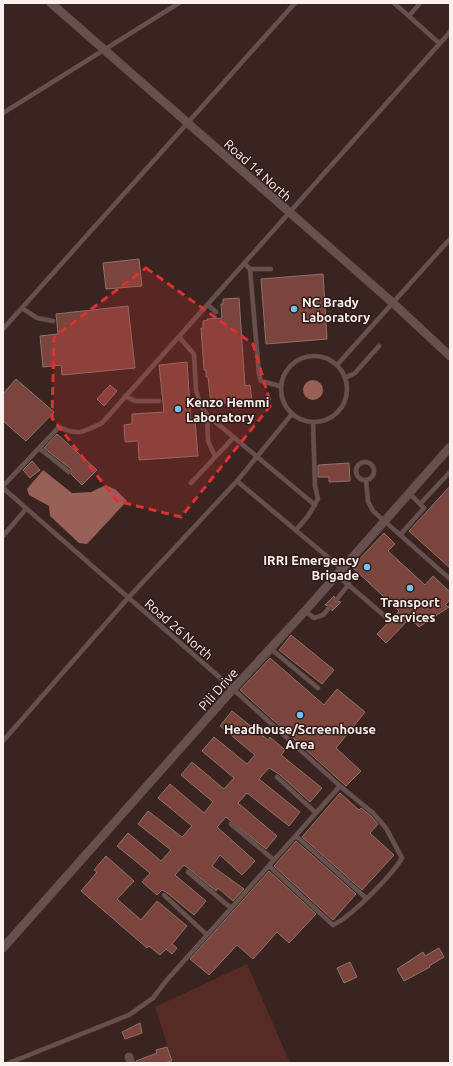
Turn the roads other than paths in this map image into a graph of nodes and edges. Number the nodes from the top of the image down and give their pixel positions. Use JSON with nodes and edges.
{"nodes":[{"id":1,"x":51,"y":3,"type":"edge"},
{"id":2,"x":179,"y":3,"type":"edge"},
{"id":3,"x":295,"y":3,"type":"edge"},
{"id":4,"x":394,"y":3,"type":"edge"},
{"id":5,"x":420,"y":3,"type":"edge"},
{"id":6,"x":409,"y":16,"type":"junction"},
{"id":7,"x":450,"y":32,"type":"edge"},
{"id":8,"x":440,"y":43,"type":"junction"},
{"id":9,"x":105,"y":50,"type":"junction"},
{"id":10,"x":3,"y":113,"type":"edge"},
{"id":11,"x":188,"y":124,"type":"junction"},
{"id":12,"x":289,"y":214,"type":"junction"},
{"id":13,"x":450,"y":239,"type":"edge"},
{"id":14,"x":245,"y":264,"type":"junction"},
{"id":15,"x":272,"y":269,"type":"dead end"},
{"id":16,"x":250,"y":270,"type":"junction"},
{"id":17,"x":393,"y":303,"type":"junction"},
{"id":18,"x":208,"y":306,"type":"junction"},
{"id":19,"x":22,"y":308,"type":"junction"},
{"id":20,"x":216,"y":312,"type":"dead end"},
{"id":21,"x":53,"y":321,"type":"dead end"},
{"id":22,"x":3,"y":329,"type":"edge"},
{"id":23,"x":179,"y":337,"type":"junction"},
{"id":24,"x":379,"y":346,"type":"dead end"},
{"id":25,"x":450,"y":356,"type":"edge"},
{"id":26,"x":337,"y":365,"type":"junction"},
{"id":27,"x":345,"y":378,"type":"junction"},
{"id":28,"x":280,"y":386,"type":"junction"},
{"id":29,"x":125,"y":396,"type":"junction"},
{"id":30,"x":159,"y":401,"type":"dead end"},
{"id":31,"x":292,"y":414,"type":"junction"},
{"id":32,"x":207,"y":415,"type":"junction"},
{"id":33,"x":313,"y":422,"type":"junction"},
{"id":34,"x":234,"y":437,"type":"junction"},
{"id":35,"x":450,"y":447,"type":"edge"},
{"id":36,"x":39,"y":448,"type":"junction"},
{"id":37,"x":215,"y":456,"type":"junction"},
{"id":38,"x":256,"y":457,"type":"junction"},
{"id":39,"x":69,"y":472,"type":"dead end"},
{"id":40,"x":450,"y":472,"type":"edge"},
{"id":41,"x":366,"y":480,"type":"junction"},
{"id":42,"x":237,"y":481,"type":"junction"},
{"id":43,"x":191,"y":483,"type":"dead end"},
{"id":44,"x":3,"y":487,"type":"edge"},
{"id":45,"x":409,"y":493,"type":"junction"},
{"id":46,"x":420,"y":504,"type":"junction"},
{"id":47,"x":315,"y":505,"type":"junction"},
{"id":48,"x":26,"y":509,"type":"junction"},
{"id":49,"x":384,"y":522,"type":"junction"},
{"id":50,"x":296,"y":530,"type":"junction"},
{"id":51,"x":401,"y":534,"type":"junction"},
{"id":52,"x":3,"y":536,"type":"edge"},
{"id":53,"x":340,"y":572,"type":"junction"},
{"id":54,"x":450,"y":579,"type":"edge"},
{"id":55,"x":349,"y":584,"type":"junction"},
{"id":56,"x":128,"y":598,"type":"junction"},
{"id":57,"x":338,"y":598,"type":"dead end"},
{"id":58,"x":329,"y":608,"type":"dead end"},
{"id":59,"x":306,"y":611,"type":"junction"},
{"id":60,"x":387,"y":618,"type":"dead end"},
{"id":61,"x":271,"y":649,"type":"junction"},
{"id":62,"x":318,"y":688,"type":"dead end"},
{"id":63,"x":233,"y":689,"type":"junction"},
{"id":64,"x":3,"y":741,"type":"edge"},
{"id":65,"x":277,"y":777,"type":"dead end"},
{"id":66,"x":340,"y":786,"type":"junction"},
{"id":67,"x":316,"y":813,"type":"junction"},
{"id":68,"x":231,"y":824,"type":"dead end"},
{"id":69,"x":296,"y":836,"type":"junction"},
{"id":70,"x":274,"y":860,"type":"junction"},
{"id":71,"x":269,"y":866,"type":"junction"},
{"id":72,"x":188,"y":872,"type":"dead end"},
{"id":73,"x":164,"y":895,"type":"dead end"},
{"id":74,"x":366,"y":898,"type":"junction"},
{"id":75,"x":231,"y":908,"type":"junction"},
{"id":76,"x":207,"y":935,"type":"junction"},
{"id":77,"x":4,"y":945,"type":"edge"},
{"id":78,"x":9,"y":1063,"type":"edge"}],
"edges":[{"from":1,"to":9,"type":"street","name":"Road 14 North"},
{"from":2,"to":9,"type":"lane"},
{"from":3,"to":11,"type":"lane"},
{"from":4,"to":6,"type":"lane"},
{"from":5,"to":6,"type":"lane"},
{"from":6,"to":8,"type":"lane"},
{"from":7,"to":8,"type":"lane"},
{"from":8,"to":12,"type":"lane"},
{"from":9,"to":10,"type":"lane"},
{"from":9,"to":11,"type":"street","name":"Road 14 North"},
{"from":11,"to":12,"type":"street","name":"Road 14 North"},
{"from":11,"to":19,"type":"lane"},
{"from":12,"to":14,"type":"lane"},
{"from":12,"to":17,"type":"street","name":"Road 14 North"},
{"from":13,"to":17,"type":"lane"},
{"from":14,"to":16,"type":"lane"},
{"from":14,"to":18,"type":"lane"},
{"from":15,"to":16,"type":"lane"},
{"from":16,"to":28,"type":"lane"},
{"from":17,"to":25,"type":"street","name":"Road 14 North"},
{"from":17,"to":26,"type":"lane"},
{"from":18,"to":20,"type":"lane"},
{"from":18,"to":23,"type":"lane"},
{"from":19,"to":21,"type":"lane"},
{"from":19,"to":22,"type":"lane"},
{"from":23,"to":29,"type":"lane"},
{"from":23,"to":32,"type":"lane"},
{"from":24,"to":27,"type":"lane"},
{"from":26,"to":27,"type":"lane"},
{"from":26,"to":28,"type":"lane"},
{"from":27,"to":33,"type":"lane"},
{"from":28,"to":31,"type":"lane"},
{"from":29,"to":30,"type":"lane"},
{"from":29,"to":36,"type":"lane"},
{"from":31,"to":33,"type":"lane"},
{"from":31,"to":38,"type":"lane"},
{"from":32,"to":34,"type":"lane"},
{"from":32,"to":37,"type":"lane"},
{"from":33,"to":47,"type":"lane"},
{"from":34,"to":37,"type":"lane"},
{"from":34,"to":38,"type":"lane"},
{"from":35,"to":45,"type":"street","name":"Pili Drive"},
{"from":36,"to":39,"type":"lane"},
{"from":36,"to":44,"type":"lane"},
{"from":37,"to":43,"type":"lane"},
{"from":38,"to":42,"type":"lane"},
{"from":38,"to":47,"type":"lane"},
{"from":40,"to":46,"type":"lane"},
{"from":41,"to":41,"type":"lane"},
{"from":41,"to":49,"type":"lane"},
{"from":42,"to":50,"type":"lane"},
{"from":42,"to":56,"type":"lane"},
{"from":44,"to":48,"type":"lane","name":"Road 26 North"},
{"from":45,"to":46,"type":"lane"},
{"from":45,"to":49,"type":"street","name":"Pili Drive"},
{"from":46,"to":51,"type":"lane"},
{"from":47,"to":50,"type":"lane"},
{"from":48,"to":52,"type":"lane"},
{"from":48,"to":56,"type":"lane","name":"Road 26 North"},
{"from":49,"to":51,"type":"lane"},
{"from":49,"to":53,"type":"street","name":"Pili Drive"},
{"from":50,"to":53,"type":"lane"},
{"from":51,"to":54,"type":"lane"},
{"from":53,"to":55,"type":"lane"},
{"from":53,"to":59,"type":"street","name":"Pili Drive"},
{"from":55,"to":57,"type":"lane"},
{"from":55,"to":60,"type":"lane"},
{"from":56,"to":63,"type":"lane","name":"Road 26 North"},
{"from":56,"to":64,"type":"lane"},
{"from":58,"to":59,"type":"lane"},
{"from":59,"to":61,"type":"street","name":"Pili Drive"},
{"from":61,"to":62,"type":"lane"},
{"from":61,"to":63,"type":"street","name":"Pili Drive"},
{"from":63,"to":66,"type":"lane","name":"Road 26 North"},
{"from":63,"to":77,"type":"street","name":"Pili Drive"},
{"from":65,"to":67,"type":"lane"},
{"from":66,"to":67,"type":"lane"},
{"from":66,"to":74,"type":"lane","name":"Road 26 North"},
{"from":67,"to":69,"type":"lane"},
{"from":68,"to":70,"type":"lane"},
{"from":69,"to":70,"type":"lane"},
{"from":69,"to":74,"type":"lane"},
{"from":70,"to":71,"type":"lane"},
{"from":71,"to":74,"type":"lane"},
{"from":71,"to":75,"type":"lane"},
{"from":72,"to":75,"type":"lane"},
{"from":73,"to":76,"type":"lane"},
{"from":75,"to":76,"type":"lane"},
{"from":76,"to":78,"type":"lane"}]}
